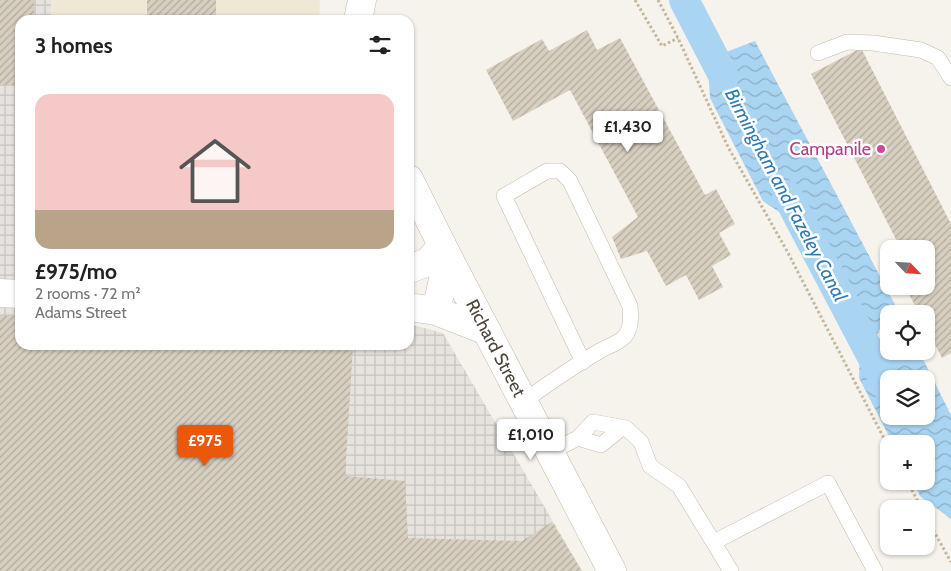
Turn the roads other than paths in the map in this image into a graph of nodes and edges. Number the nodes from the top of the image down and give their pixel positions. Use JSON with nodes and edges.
{"nodes":[{"id":1,"x":362,"y":0,"type":"edge"},
{"id":2,"x":359,"y":15,"type":"edge"},
{"id":3,"x":818,"y":53,"type":"dead end"},
{"id":4,"x":951,"y":78,"type":"edge"},
{"id":5,"x":414,"y":189,"type":"edge"},
{"id":6,"x":445,"y":252,"type":"junction"},
{"id":7,"x":414,"y":267,"type":"edge"},
{"id":8,"x":0,"y":293,"type":"edge"},
{"id":9,"x":15,"y":294,"type":"edge"},
{"id":10,"x":414,"y":308,"type":"edge"},
{"id":11,"x":436,"y":311,"type":"junction"},
{"id":12,"x":487,"y":331,"type":"junction"},
{"id":13,"x":582,"y":362,"type":"junction"},
{"id":14,"x":524,"y":401,"type":"junction"},
{"id":15,"x":622,"y":428,"type":"junction"},
{"id":16,"x":578,"y":438,"type":"junction"},
{"id":17,"x":550,"y":452,"type":"junction"},
{"id":18,"x":714,"y":542,"type":"junction"},
{"id":19,"x":612,"y":571,"type":"edge"},
{"id":20,"x":731,"y":571,"type":"edge"},
{"id":21,"x":876,"y":571,"type":"edge"}],
"edges":[{"from":1,"to":2,"type":"street"},
{"from":3,"to":4,"type":"lane"},
{"from":5,"to":6,"type":"street","name":"Richard Street"},
{"from":6,"to":7,"type":"street"},
{"from":6,"to":11,"type":"street","name":"Richard Street"},
{"from":6,"to":12,"type":"street","name":"Richard Street"},
{"from":8,"to":9,"type":"street"},
{"from":10,"to":11,"type":"street"},
{"from":11,"to":12,"type":"street"},
{"from":12,"to":14,"type":"street","name":"Richard Street"},
{"from":13,"to":13,"type":"lane"},
{"from":13,"to":14,"type":"lane"},
{"from":14,"to":17,"type":"street","name":"Richard Street"},
{"from":15,"to":16,"type":"lane"},
{"from":15,"to":16,"type":"lane"},
{"from":15,"to":18,"type":"lane"},
{"from":16,"to":17,"type":"lane"},
{"from":17,"to":19,"type":"street","name":"Richard Street"},
{"from":18,"to":20,"type":"lane"},
{"from":18,"to":21,"type":"lane"}]}
